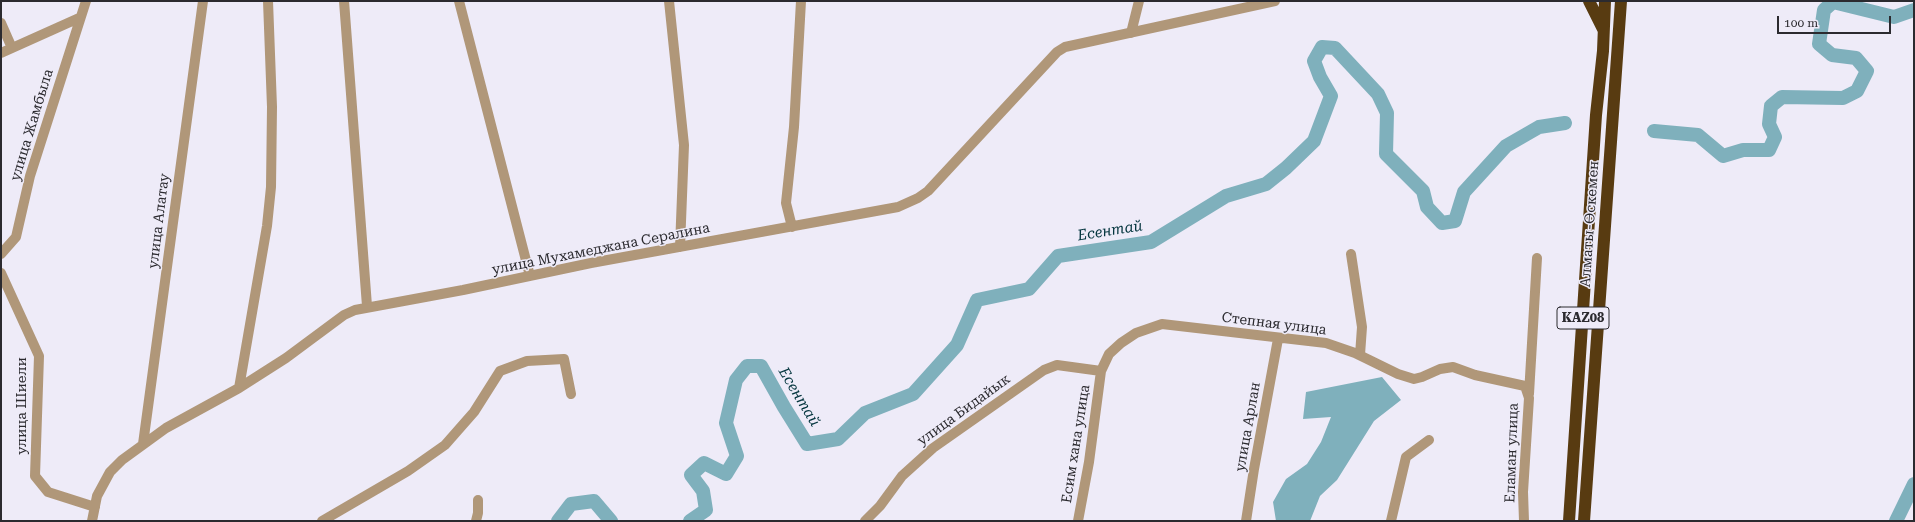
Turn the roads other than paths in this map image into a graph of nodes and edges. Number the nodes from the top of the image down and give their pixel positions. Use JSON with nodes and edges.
{"nodes":[{"id":1,"x":86,"y":1,"type":"edge"},
{"id":2,"x":203,"y":1,"type":"edge"},
{"id":3,"x":268,"y":1,"type":"edge"},
{"id":4,"x":344,"y":1,"type":"edge"},
{"id":5,"x":459,"y":1,"type":"edge"},
{"id":6,"x":669,"y":1,"type":"edge"},
{"id":7,"x":801,"y":1,"type":"edge"},
{"id":8,"x":1139,"y":1,"type":"edge"},
{"id":9,"x":1275,"y":1,"type":"edge"},
{"id":10,"x":1589,"y":1,"type":"edge"},
{"id":11,"x":1605,"y":1,"type":"edge"},
{"id":12,"x":1621,"y":1,"type":"edge"},
{"id":13,"x":79,"y":18,"type":"junction"},
{"id":14,"x":1,"y":23,"type":"edge"},
{"id":15,"x":1604,"y":32,"type":"junction"},
{"id":16,"x":1131,"y":33,"type":"junction"},
{"id":17,"x":12,"y":48,"type":"junction"},
{"id":18,"x":1,"y":53,"type":"edge"},
{"id":19,"x":792,"y":227,"type":"junction"},
{"id":20,"x":680,"y":247,"type":"junction"},
{"id":21,"x":1,"y":254,"type":"edge"},
{"id":22,"x":1351,"y":254,"type":"dead end"},
{"id":23,"x":1537,"y":258,"type":"dead end"},
{"id":24,"x":1,"y":273,"type":"edge"},
{"id":25,"x":530,"y":276,"type":"junction"},
{"id":26,"x":367,"y":306,"type":"junction"},
{"id":27,"x":1278,"y":339,"type":"junction"},
{"id":28,"x":1360,"y":355,"type":"junction"},
{"id":29,"x":1101,"y":371,"type":"junction"},
{"id":30,"x":1524,"y":386,"type":"joint"},
{"id":31,"x":239,"y":388,"type":"junction"},
{"id":32,"x":571,"y":394,"type":"dead end"},
{"id":33,"x":1528,"y":398,"type":"junction"},
{"id":34,"x":1429,"y":440,"type":"dead end"},
{"id":35,"x":143,"y":444,"type":"junction"},
{"id":36,"x":478,"y":500,"type":"dead end"},
{"id":37,"x":94,"y":507,"type":"junction"},
{"id":38,"x":92,"y":521,"type":"edge"},
{"id":39,"x":322,"y":521,"type":"edge"},
{"id":40,"x":476,"y":521,"type":"edge"},
{"id":41,"x":865,"y":521,"type":"edge"},
{"id":42,"x":1078,"y":521,"type":"edge"},
{"id":43,"x":1246,"y":521,"type":"edge"},
{"id":44,"x":1390,"y":521,"type":"edge"},
{"id":45,"x":1524,"y":521,"type":"edge"},
{"id":46,"x":1569,"y":521,"type":"edge"},
{"id":47,"x":1584,"y":521,"type":"edge"}],
"edges":[{"from":1,"to":13,"type":"street","name":"улица Жамбыла"},
{"from":2,"to":35,"type":"street","name":"улица Алатау"},
{"from":3,"to":31,"type":"street"},
{"from":4,"to":26,"type":"street"},
{"from":5,"to":25,"type":"street"},
{"from":6,"to":20,"type":"street"},
{"from":7,"to":19,"type":"street"},
{"from":8,"to":16,"type":"street"},
{"from":9,"to":16,"type":"street","name":"улица Мухамеджана Сералина"},
{"from":10,"to":15,"type":"highway"},
{"from":11,"to":15,"type":"highway","name":"Алматы-Өскемен","number":"KAZ08"},
{"from":12,"to":47,"type":"highway","name":"Алматы-Өскемен","number":"KAZ08"},
{"from":13,"to":17,"type":"street"},
{"from":13,"to":21,"type":"street","name":"улица Жамбыла"},
{"from":14,"to":17,"type":"street"},
{"from":15,"to":46,"type":"highway","name":"Алматы-Өскемен","number":"KAZ08"},
{"from":16,"to":19,"type":"street","name":"улица Мухамеджана Сералина"},
{"from":17,"to":18,"type":"street"},
{"from":19,"to":20,"type":"street","name":"улица Мухамеджана Сералина"},
{"from":20,"to":25,"type":"street","name":"улица Мухамеджана Сералина"},
{"from":22,"to":28,"type":"street"},
{"from":23,"to":33,"type":"street"},
{"from":24,"to":37,"type":"street","name":"улица Шиели"},
{"from":25,"to":26,"type":"street","name":"улица Мухамеджана Сералина"},
{"from":26,"to":31,"type":"street","name":"улица Мухамеджана Сералина"},
{"from":27,"to":28,"type":"street","name":"Степная улица"},
{"from":27,"to":29,"type":"street","name":"Степная улица"},
{"from":27,"to":43,"type":"street","name":"улица Арлан"},
{"from":28,"to":30,"type":"street","name":"Степная улица"},
{"from":29,"to":41,"type":"street","name":"улица Бидайык"},
{"from":29,"to":42,"type":"street","name":"Есим хана улица"},
{"from":30,"to":33,"type":"street","name":"Еламан улица"},
{"from":31,"to":35,"type":"street","name":"улица Мухамеджана Сералина"},
{"from":32,"to":39,"type":"street"},
{"from":33,"to":45,"type":"street","name":"Еламан улица"},
{"from":34,"to":44,"type":"street"},
{"from":35,"to":37,"type":"street","name":"улица Мухамеджана Сералина"},
{"from":36,"to":40,"type":"street"},
{"from":37,"to":38,"type":"street","name":"улица Мухамеджана Сералина"}]}
